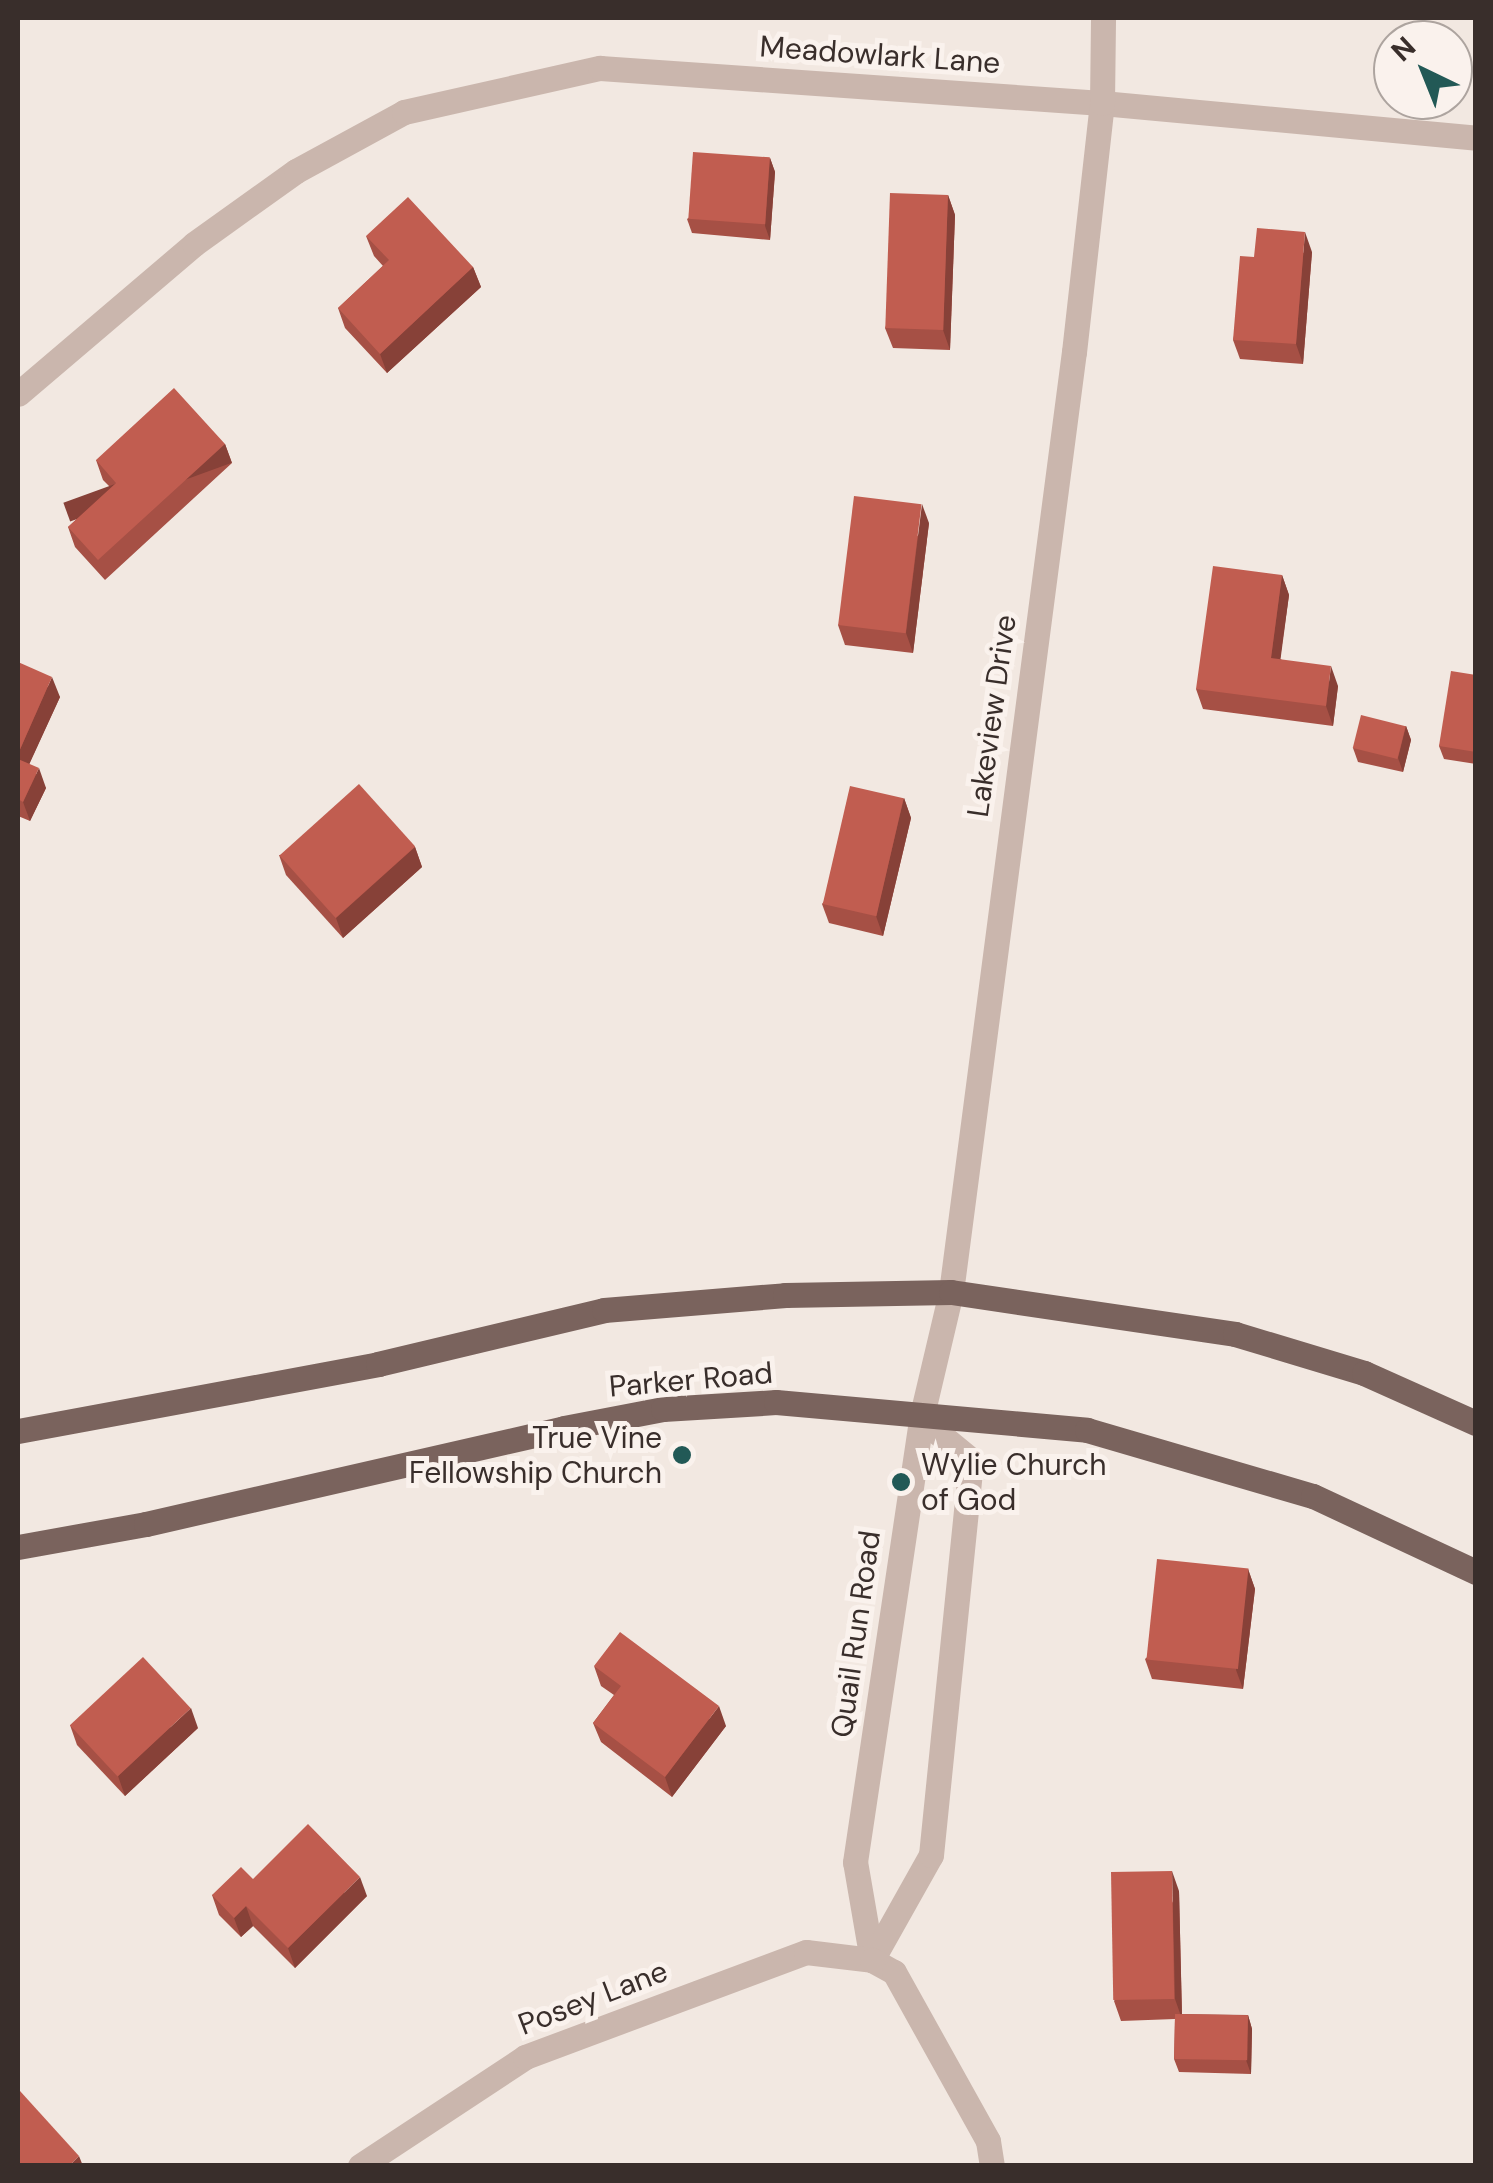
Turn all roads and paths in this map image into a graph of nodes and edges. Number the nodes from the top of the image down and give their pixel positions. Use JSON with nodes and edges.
{"nodes":[{"id":1,"x":1103,"y":18,"type":"edge"},
{"id":2,"x":1102,"y":103,"type":"junction"},
{"id":3,"x":1476,"y":138,"type":"edge"},
{"id":4,"x":18,"y":394,"type":"edge"},
{"id":5,"x":951,"y":1292,"type":"junction"},
{"id":6,"x":920,"y":1419,"type":"junction"},
{"id":7,"x":1476,"y":1422,"type":"edge"},
{"id":8,"x":18,"y":1432,"type":"edge"},
{"id":9,"x":18,"y":1547,"type":"edge"},
{"id":10,"x":1476,"y":1572,"type":"edge"},
{"id":11,"x":872,"y":1960,"type":"junction"},
{"id":12,"x":360,"y":2166,"type":"edge"},
{"id":13,"x":992,"y":2166,"type":"edge"}],
"edges":[{"from":1,"to":2,"type":"street","name":"Lakeview Drive"},
{"from":2,"to":3,"type":"street","name":"Meadowlark Lane"},
{"from":2,"to":4,"type":"street","name":"Meadowlark Lane"},
{"from":2,"to":5,"type":"street","name":"Lakeview Drive"},
{"from":5,"to":6,"type":"street","name":"Lakeview Drive"},
{"from":5,"to":7,"type":"main road"},
{"from":5,"to":8,"type":"main road"},
{"from":6,"to":9,"type":"main road","name":"Parker Road"},
{"from":6,"to":10,"type":"main road","name":"Parker Road"},
{"from":6,"to":11,"type":"street","name":"Quail Run Road"},
{"from":6,"to":11,"type":"street"},
{"from":11,"to":12,"type":"street","name":"Posey Lane"},
{"from":11,"to":13,"type":"street"}]}
